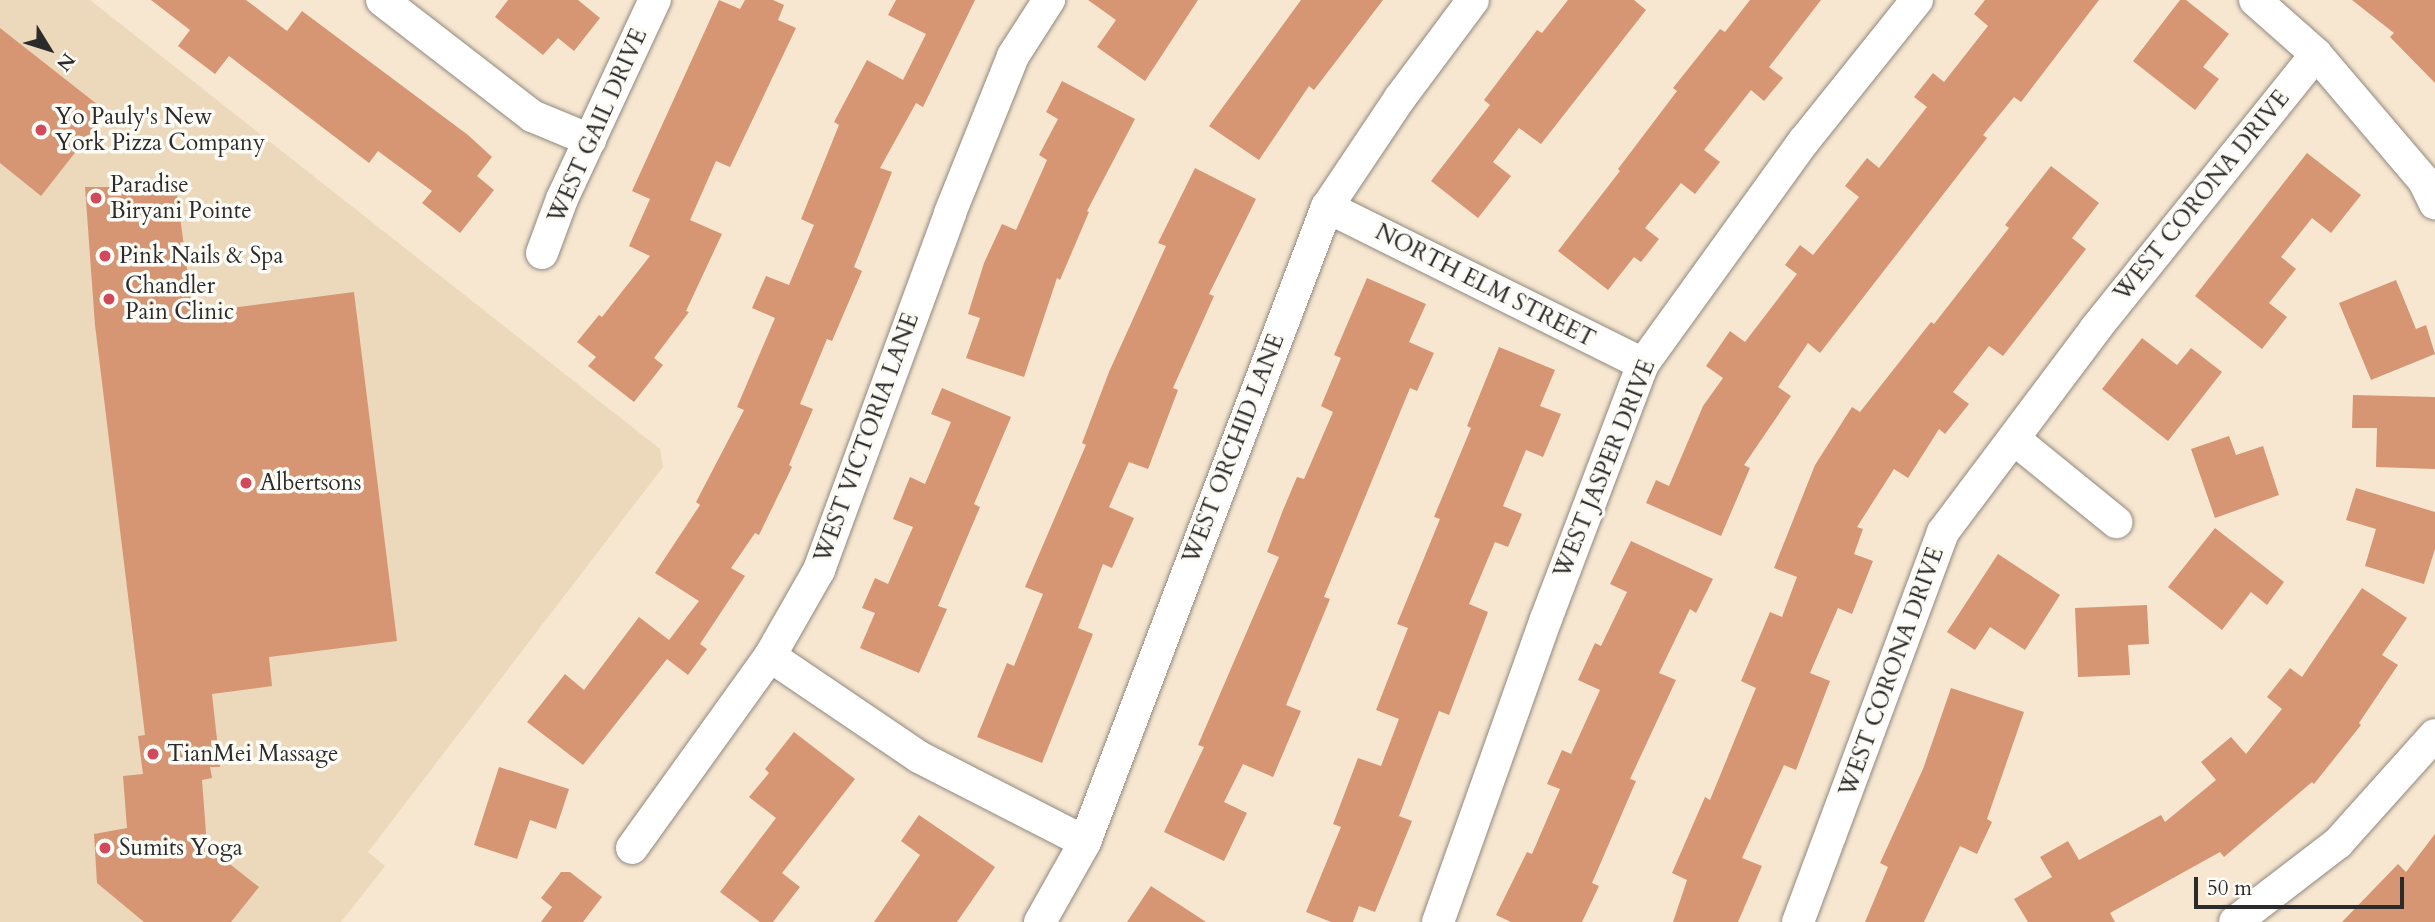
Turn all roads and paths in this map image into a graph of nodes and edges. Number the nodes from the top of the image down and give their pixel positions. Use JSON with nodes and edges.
{"nodes":[{"id":1,"x":382,"y":0,"type":"edge"},
{"id":2,"x":655,"y":0,"type":"edge"},
{"id":3,"x":1048,"y":0,"type":"edge"},
{"id":4,"x":1474,"y":0,"type":"edge"},
{"id":5,"x":1917,"y":0,"type":"edge"},
{"id":6,"x":2255,"y":0,"type":"edge"},
{"id":7,"x":2316,"y":54,"type":"junction"},
{"id":8,"x":590,"y":139,"type":"junction"},
{"id":9,"x":2435,"y":204,"type":"edge"},
{"id":10,"x":1327,"y":207,"type":"junction"},
{"id":11,"x":542,"y":253,"type":"dead end"},
{"id":12,"x":1643,"y":364,"type":"junction"},
{"id":13,"x":2014,"y":439,"type":"junction"},
{"id":14,"x":2116,"y":522,"type":"dead end"},
{"id":15,"x":770,"y":656,"type":"junction"},
{"id":16,"x":2435,"y":735,"type":"edge"},
{"id":17,"x":1085,"y":842,"type":"junction"},
{"id":18,"x":632,"y":848,"type":"dead end"},
{"id":19,"x":1040,"y":922,"type":"edge"},
{"id":20,"x":1438,"y":922,"type":"edge"},
{"id":21,"x":1798,"y":922,"type":"edge"},
{"id":22,"x":2235,"y":922,"type":"edge"}],
"edges":[{"from":1,"to":8,"type":"street"},
{"from":2,"to":8,"type":"street","name":"WEST GAIL DRIVE"},
{"from":3,"to":15,"type":"street","name":"WEST VICTORIA LANE"},
{"from":4,"to":10,"type":"street","name":"WEST ORCHID LANE"},
{"from":5,"to":12,"type":"street","name":"WEST JASPER DRIVE"},
{"from":6,"to":7,"type":"street"},
{"from":7,"to":9,"type":"street"},
{"from":7,"to":13,"type":"street","name":"WEST CORONA DRIVE"},
{"from":8,"to":11,"type":"street","name":"WEST GAIL DRIVE"},
{"from":10,"to":12,"type":"street","name":"NORTH ELM STREET"},
{"from":10,"to":17,"type":"street","name":"WEST ORCHID LANE"},
{"from":12,"to":20,"type":"street","name":"WEST JASPER DRIVE"},
{"from":13,"to":14,"type":"street"},
{"from":13,"to":21,"type":"street","name":"WEST CORONA DRIVE"},
{"from":15,"to":17,"type":"street"},
{"from":15,"to":18,"type":"street","name":"WEST VICTORIA LANE"},
{"from":16,"to":22,"type":"street"},
{"from":17,"to":19,"type":"street","name":"WEST ORCHID LANE"}]}
